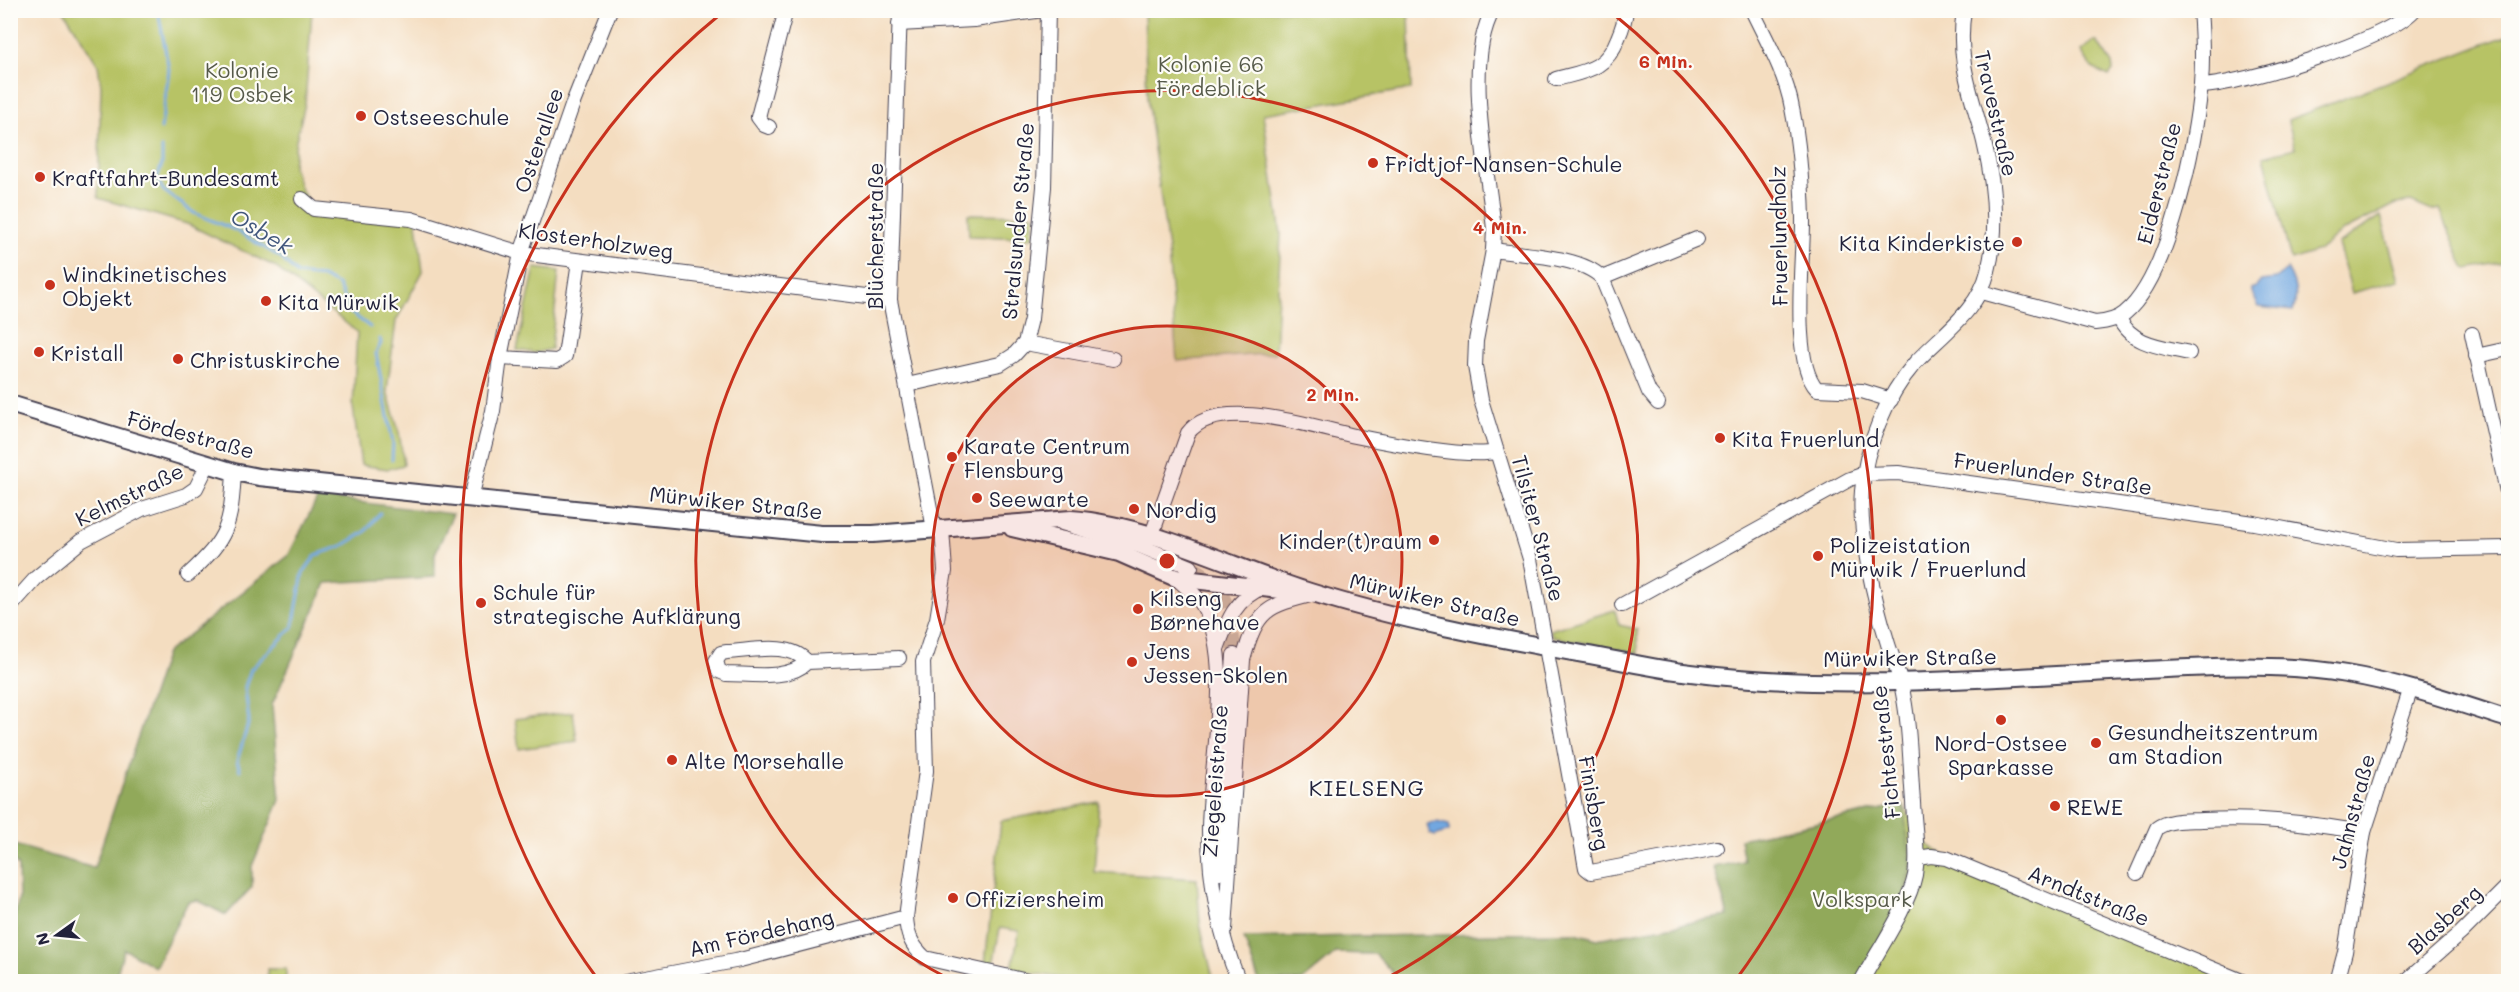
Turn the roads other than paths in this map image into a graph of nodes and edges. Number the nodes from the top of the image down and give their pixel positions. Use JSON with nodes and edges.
{"nodes":[{"id":1,"x":610,"y":10,"type":"edge"},
{"id":2,"x":786,"y":10,"type":"edge"},
{"id":3,"x":1042,"y":10,"type":"edge"},
{"id":4,"x":1048,"y":10,"type":"edge"},
{"id":5,"x":1492,"y":10,"type":"edge"},
{"id":6,"x":1626,"y":10,"type":"edge"},
{"id":7,"x":1752,"y":10,"type":"edge"},
{"id":8,"x":1949,"y":10,"type":"edge"},
{"id":9,"x":2200,"y":10,"type":"edge"},
{"id":10,"x":2414,"y":10,"type":"edge"},
{"id":11,"x":1963,"y":15,"type":"edge"},
{"id":12,"x":899,"y":17,"type":"edge"},
{"id":13,"x":1556,"y":79,"type":"dead end"},
{"id":14,"x":2201,"y":86,"type":"junction"},
{"id":15,"x":769,"y":127,"type":"dead end"},
{"id":16,"x":302,"y":199,"type":"dead end"},
{"id":17,"x":1697,"y":239,"type":"dead end"},
{"id":18,"x":1493,"y":250,"type":"junction"},
{"id":19,"x":521,"y":253,"type":"junction"},
{"id":20,"x":579,"y":261,"type":"junction"},
{"id":21,"x":1602,"y":278,"type":"junction"},
{"id":22,"x":1981,"y":292,"type":"junction"},
{"id":23,"x":890,"y":300,"type":"junction"},
{"id":24,"x":2119,"y":318,"type":"junction"},
{"id":25,"x":2472,"y":334,"type":"dead end"},
{"id":26,"x":1025,"y":343,"type":"junction"},
{"id":27,"x":2508,"y":349,"type":"edge"},
{"id":28,"x":2189,"y":352,"type":"dead end"},
{"id":29,"x":2476,"y":356,"type":"junction"},
{"id":30,"x":500,"y":358,"type":"junction"},
{"id":31,"x":1113,"y":359,"type":"dead end"},
{"id":32,"x":907,"y":385,"type":"junction"},
{"id":33,"x":1891,"y":400,"type":"junction"},
{"id":34,"x":1658,"y":403,"type":"dead end"},
{"id":35,"x":10,"y":404,"type":"edge"},
{"id":36,"x":2503,"y":448,"type":"edge"},
{"id":37,"x":1496,"y":452,"type":"junction"},
{"id":38,"x":208,"y":464,"type":"junction"},
{"id":39,"x":234,"y":472,"type":"junction"},
{"id":40,"x":1864,"y":474,"type":"junction"},
{"id":41,"x":2508,"y":496,"type":"edge"},
{"id":42,"x":471,"y":498,"type":"junction"},
{"id":43,"x":1052,"y":520,"type":"junction"},
{"id":44,"x":997,"y":524,"type":"junction"},
{"id":45,"x":938,"y":529,"type":"junction"},
{"id":46,"x":1151,"y":537,"type":"junction"},
{"id":47,"x":2508,"y":548,"type":"edge"},
{"id":48,"x":1191,"y":567,"type":"tunnel mouth"},
{"id":49,"x":188,"y":575,"type":"dead end"},
{"id":50,"x":1176,"y":578,"type":"junction"},
{"id":51,"x":1260,"y":589,"type":"junction"},
{"id":52,"x":1307,"y":591,"type":"junction"},
{"id":53,"x":1622,"y":605,"type":"dead end"},
{"id":54,"x":10,"y":607,"type":"edge"},
{"id":55,"x":1546,"y":647,"type":"junction"},
{"id":56,"x":1217,"y":649,"type":"junction"},
{"id":57,"x":1234,"y":655,"type":"tunnel mouth"},
{"id":58,"x":807,"y":662,"type":"junction"},
{"id":59,"x":923,"y":662,"type":"junction"},
{"id":60,"x":1901,"y":682,"type":"junction"},
{"id":61,"x":2410,"y":688,"type":"junction"},
{"id":62,"x":2508,"y":719,"type":"edge"},
{"id":63,"x":2364,"y":832,"type":"junction"},
{"id":64,"x":1717,"y":848,"type":"dead end"},
{"id":65,"x":1917,"y":858,"type":"junction"},
{"id":66,"x":2137,"y":873,"type":"dead end"},
{"id":67,"x":2508,"y":886,"type":"edge"},
{"id":68,"x":906,"y":917,"type":"junction"},
{"id":69,"x":1225,"y":940,"type":"junction"},
{"id":70,"x":976,"y":976,"type":"edge"},
{"id":71,"x":624,"y":981,"type":"edge"},
{"id":72,"x":1032,"y":981,"type":"edge"},
{"id":73,"x":1239,"y":981,"type":"edge"},
{"id":74,"x":1861,"y":981,"type":"edge"},
{"id":75,"x":2244,"y":981,"type":"edge"},
{"id":76,"x":2337,"y":981,"type":"edge"},
{"id":77,"x":2405,"y":981,"type":"edge"}],
"edges":[{"from":1,"to":19,"type":"street","name":"Osterallee"},
{"from":2,"to":15,"type":"street"},
{"from":3,"to":12,"type":"street"},
{"from":4,"to":26,"type":"street","name":"Stralsunder Straße"},
{"from":5,"to":18,"type":"street"},
{"from":6,"to":13,"type":"street"},
{"from":7,"to":33,"type":"street","name":"Fruerlundholz"},
{"from":8,"to":11,"type":"street"},
{"from":9,"to":14,"type":"street","name":"Eiderstraße"},
{"from":10,"to":14,"type":"street"},
{"from":11,"to":22,"type":"street","name":"Travestraße"},
{"from":12,"to":23,"type":"street","name":"Blücherstraße"},
{"from":14,"to":24,"type":"street","name":"Eiderstraße"},
{"from":16,"to":19,"type":"street","name":"Klosterholzweg"},
{"from":17,"to":21,"type":"street"},
{"from":18,"to":21,"type":"street"},
{"from":18,"to":37,"type":"street"},
{"from":19,"to":20,"type":"street","name":"Klosterholzweg"},
{"from":19,"to":30,"type":"street","name":"Osterallee"},
{"from":20,"to":23,"type":"street","name":"Klosterholzweg"},
{"from":20,"to":30,"type":"street"},
{"from":21,"to":34,"type":"street"},
{"from":22,"to":24,"type":"street"},
{"from":22,"to":33,"type":"street","name":"Travestraße"},
{"from":23,"to":32,"type":"street","name":"Blücherstraße"},
{"from":24,"to":28,"type":"street"},
{"from":25,"to":29,"type":"street"},
{"from":26,"to":31,"type":"street"},
{"from":26,"to":32,"type":"street","name":"Stralsunder Straße"},
{"from":27,"to":29,"type":"street"},
{"from":29,"to":36,"type":"street"},
{"from":30,"to":42,"type":"street","name":"Osterallee"},
{"from":32,"to":45,"type":"street","name":"Blücherstraße"},
{"from":33,"to":40,"type":"street","name":"Travestraße"},
{"from":35,"to":38,"type":"main road","name":"Fördestraße"},
{"from":36,"to":41,"type":"street"},
{"from":37,"to":46,"type":"street","name":"Tilsiter Straße"},
{"from":37,"to":55,"type":"street","name":"Tilsiter Straße"},
{"from":38,"to":39,"type":"main road","name":"Fördestraße"},
{"from":38,"to":54,"type":"street","name":"Kelmstraße"},
{"from":39,"to":42,"type":"main road","name":"Fördestraße"},
{"from":39,"to":49,"type":"street"},
{"from":40,"to":47,"type":"street","name":"Fruerlunder Straße"},
{"from":40,"to":53,"type":"street","name":"Fruerlunder Straße"},
{"from":40,"to":60,"type":"street","name":"Fichtestraße"},
{"from":42,"to":45,"type":"main road","name":"Mürwiker Straße"},
{"from":43,"to":44,"type":"main road","name":"Mürwiker Straße"},
{"from":43,"to":46,"type":"main road","name":"Mürwiker Straße"},
{"from":43,"to":48,"type":"street"},
{"from":44,"to":45,"type":"main road","name":"Mürwiker Straße"},
{"from":44,"to":50,"type":"main road","name":"Mürwiker Straße"},
{"from":45,"to":59,"type":"street","name":"Blücherstraße"},
{"from":46,"to":52,"type":"main road","name":"Mürwiker Straße"},
{"from":50,"to":51,"type":"main road","name":"Mürwiker Straße"},
{"from":50,"to":56,"type":"street","name":"Ziegeleistraße"},
{"from":51,"to":52,"type":"main road","name":"Mürwiker Straße"},
{"from":51,"to":56,"type":"street","name":"Ziegeleistraße"},
{"from":52,"to":55,"type":"main road","name":"Mürwiker Straße"},
{"from":52,"to":69,"type":"street","name":"Ziegeleistraße"},
{"from":55,"to":60,"type":"main road","name":"Mürwiker Straße"},
{"from":55,"to":64,"type":"street","name":"Finisberg"},
{"from":56,"to":69,"type":"street","name":"Ziegeleistraße"},
{"from":57,"to":69,"type":"street","name":"Ziegeleistraße"},
{"from":58,"to":58,"type":"street"},
{"from":58,"to":59,"type":"street"},
{"from":59,"to":68,"type":"street","name":"Blücherstraße"},
{"from":60,"to":61,"type":"main road","name":"Mürwiker Straße"},
{"from":60,"to":65,"type":"street","name":"Fichtestraße"},
{"from":61,"to":62,"type":"main road","name":"Mürwiker Straße"},
{"from":61,"to":63,"type":"street","name":"Jahnstraße"},
{"from":63,"to":66,"type":"street"},
{"from":63,"to":76,"type":"street","name":"Jahnstraße"},
{"from":65,"to":74,"type":"street","name":"Fichtestraße"},
{"from":65,"to":75,"type":"street","name":"Arndtstraße"},
{"from":67,"to":77,"type":"street","name":"Blasberg"},
{"from":68,"to":70,"type":"street"},
{"from":68,"to":71,"type":"street","name":"Am Fördehang"},
{"from":69,"to":73,"type":"street","name":"Ziegeleistraße"},
{"from":70,"to":72,"type":"street"}]}
